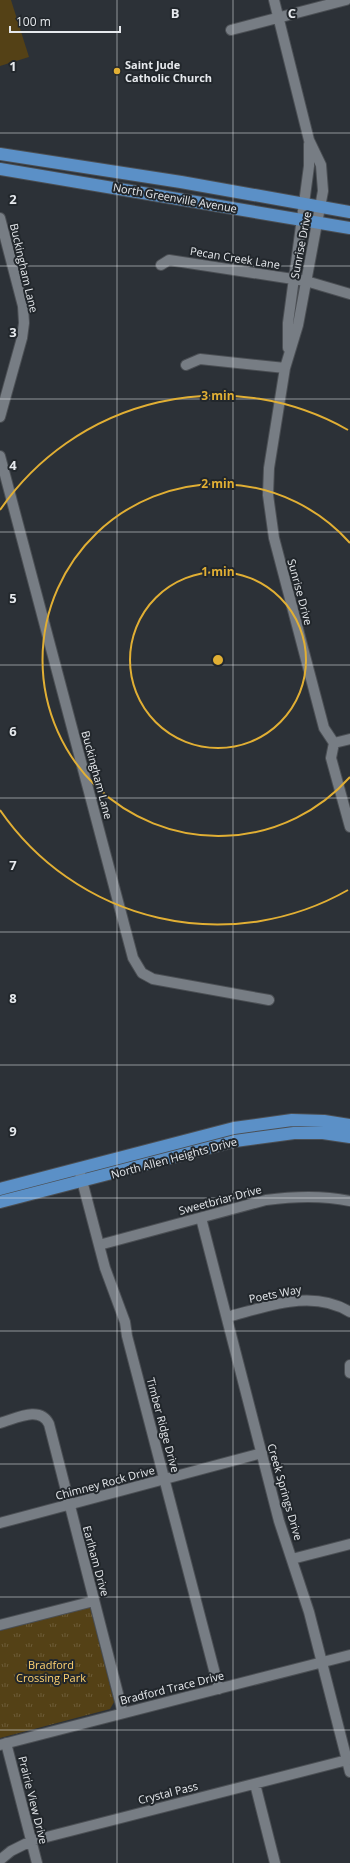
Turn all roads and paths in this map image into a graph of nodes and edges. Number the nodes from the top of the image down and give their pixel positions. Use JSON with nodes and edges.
{"nodes":[{"id":1,"x":274,"y":0,"type":"edge"},
{"id":2,"x":346,"y":0,"type":"edge"},
{"id":3,"x":279,"y":18,"type":"junction"},
{"id":4,"x":231,"y":30,"type":"dead end"},
{"id":5,"x":309,"y":140,"type":"junction"},
{"id":6,"x":0,"y":154,"type":"edge"},
{"id":7,"x":0,"y":169,"type":"edge"},
{"id":8,"x":181,"y":182,"type":"junction"},
{"id":9,"x":180,"y":198,"type":"junction"},
{"id":10,"x":303,"y":204,"type":"junction"},
{"id":11,"x":320,"y":207,"type":"junction"},
{"id":12,"x":350,"y":212,"type":"edge"},
{"id":13,"x":0,"y":218,"type":"edge"},
{"id":14,"x":302,"y":220,"type":"junction"},
{"id":15,"x":317,"y":223,"type":"junction"},
{"id":16,"x":350,"y":228,"type":"edge"},
{"id":17,"x":161,"y":265,"type":"dead end"},
{"id":18,"x":293,"y":279,"type":"junction"},
{"id":19,"x":306,"y":281,"type":"junction"},
{"id":20,"x":350,"y":294,"type":"edge"},
{"id":21,"x":288,"y":356,"type":"junction"},
{"id":22,"x":186,"y":364,"type":"dead end"},
{"id":23,"x":285,"y":368,"type":"junction"},
{"id":24,"x":1,"y":404,"type":"edge"},
{"id":25,"x":0,"y":417,"type":"edge"},
{"id":26,"x":0,"y":456,"type":"edge"},
{"id":27,"x":350,"y":739,"type":"edge"},
{"id":28,"x":334,"y":743,"type":"junction"},
{"id":29,"x":350,"y":827,"type":"edge"},
{"id":30,"x":268,"y":1000,"type":"dead end"},
{"id":31,"x":350,"y":1125,"type":"edge"},
{"id":32,"x":350,"y":1137,"type":"edge"},
{"id":33,"x":79,"y":1169,"type":"junction"},
{"id":34,"x":82,"y":1182,"type":"junction"},
{"id":35,"x":0,"y":1189,"type":"edge"},
{"id":36,"x":350,"y":1201,"type":"edge"},
{"id":37,"x":0,"y":1202,"type":"edge"},
{"id":38,"x":201,"y":1218,"type":"junction"},
{"id":39,"x":99,"y":1245,"type":"junction"},
{"id":40,"x":350,"y":1312,"type":"edge"},
{"id":41,"x":227,"y":1317,"type":"junction"},
{"id":42,"x":350,"y":1365,"type":"edge"},
{"id":43,"x":350,"y":1373,"type":"edge"},
{"id":44,"x":0,"y":1423,"type":"edge"},
{"id":45,"x":262,"y":1453,"type":"junction"},
{"id":46,"x":165,"y":1479,"type":"junction"},
{"id":47,"x":69,"y":1505,"type":"junction"},
{"id":48,"x":0,"y":1523,"type":"edge"},
{"id":49,"x":350,"y":1544,"type":"edge"},
{"id":50,"x":292,"y":1559,"type":"junction"},
{"id":51,"x":94,"y":1601,"type":"junction"},
{"id":52,"x":0,"y":1625,"type":"edge"},
{"id":53,"x":350,"y":1655,"type":"edge"},
{"id":54,"x":322,"y":1662,"type":"junction"},
{"id":55,"x":219,"y":1688,"type":"junction"},
{"id":56,"x":123,"y":1713,"type":"junction"},
{"id":57,"x":3,"y":1744,"type":"edge"},
{"id":58,"x":347,"y":1760,"type":"junction"},
{"id":59,"x":350,"y":1772,"type":"edge"},
{"id":60,"x":255,"y":1784,"type":"junction"},
{"id":61,"x":31,"y":1841,"type":"junction"},
{"id":62,"x":0,"y":1860,"type":"edge"},
{"id":63,"x":37,"y":1863,"type":"edge"},
{"id":64,"x":275,"y":1863,"type":"edge"}],
"edges":[{"from":1,"to":3,"type":"street","name":"Sunrise Drive"},
{"from":2,"to":3,"type":"street"},
{"from":3,"to":4,"type":"street"},
{"from":3,"to":5,"type":"street","name":"Sunrise Drive"},
{"from":5,"to":10,"type":"street","name":"Sunrise Drive"},
{"from":5,"to":11,"type":"street","name":"Sunrise Drive"},
{"from":6,"to":8,"type":"main road","name":"North Greenville Avenue"},
{"from":7,"to":9,"type":"main road","name":"North Greenville Avenue"},
{"from":8,"to":9,"type":"main road"},
{"from":8,"to":10,"type":"main road","name":"North Greenville Avenue"},
{"from":9,"to":14,"type":"main road","name":"North Greenville Avenue"},
{"from":10,"to":11,"type":"main road","name":"North Greenville Avenue"},
{"from":10,"to":14,"type":"street","name":"Sunrise Drive"},
{"from":11,"to":12,"type":"main road","name":"North Greenville Avenue"},
{"from":11,"to":15,"type":"street","name":"Sunrise Drive"},
{"from":13,"to":24,"type":"street","name":"Buckingham Lane"},
{"from":14,"to":15,"type":"main road","name":"North Greenville Avenue"},
{"from":14,"to":18,"type":"street","name":"Sunrise Drive"},
{"from":15,"to":16,"type":"main road","name":"North Greenville Avenue"},
{"from":15,"to":19,"type":"street","name":"Sunrise Drive"},
{"from":17,"to":18,"type":"street","name":"Pecan Creek Lane"},
{"from":18,"to":19,"type":"street","name":"Pecan Creek Lane"},
{"from":18,"to":21,"type":"street","name":"Sunrise Drive"},
{"from":19,"to":20,"type":"street","name":"Pecan Creek Lane"},
{"from":19,"to":21,"type":"street","name":"Sunrise Drive"},
{"from":21,"to":23,"type":"street","name":"Sunrise Drive"},
{"from":22,"to":23,"type":"street"},
{"from":23,"to":28,"type":"street","name":"Sunrise Drive"},
{"from":24,"to":25,"type":"street","name":"Buckingham Lane"},
{"from":26,"to":30,"type":"street","name":"Buckingham Lane"},
{"from":27,"to":28,"type":"street"},
{"from":28,"to":29,"type":"street"},
{"from":31,"to":33,"type":"main road","name":"North Allen Heights Drive"},
{"from":32,"to":34,"type":"main road","name":"North Allen Heights Drive"},
{"from":33,"to":34,"type":"street","name":"Timber Ridge Drive"},
{"from":33,"to":35,"type":"main road","name":"North Allen Heights Drive"},
{"from":34,"to":37,"type":"main road","name":"North Allen Heights Drive"},
{"from":34,"to":39,"type":"street","name":"Timber Ridge Drive"},
{"from":36,"to":38,"type":"street","name":"Sweetbriar Drive"},
{"from":38,"to":39,"type":"street","name":"Sweetbriar Drive"},
{"from":38,"to":41,"type":"street","name":"Creek Springs Drive"},
{"from":39,"to":46,"type":"street","name":"Timber Ridge Drive"},
{"from":40,"to":41,"type":"street","name":"Poets Way"},
{"from":41,"to":45,"type":"street","name":"Creek Springs Drive"},
{"from":42,"to":43,"type":"street"},
{"from":44,"to":47,"type":"street","name":"Earlham Drive"},
{"from":45,"to":46,"type":"street","name":"Chimney Rock Drive"},
{"from":45,"to":50,"type":"street","name":"Creek Springs Drive"},
{"from":46,"to":47,"type":"street","name":"Chimney Rock Drive"},
{"from":46,"to":55,"type":"street","name":"Timber Ridge Drive"},
{"from":47,"to":48,"type":"street","name":"Chimney Rock Drive"},
{"from":47,"to":51,"type":"street","name":"Earlham Drive"},
{"from":49,"to":50,"type":"street"},
{"from":50,"to":54,"type":"street","name":"Creek Springs Drive"},
{"from":51,"to":52,"type":"street"},
{"from":51,"to":56,"type":"street","name":"Earlham Drive"},
{"from":53,"to":54,"type":"street","name":"Bradford Trace Drive"},
{"from":54,"to":55,"type":"street","name":"Bradford Trace Drive"},
{"from":54,"to":58,"type":"street","name":"Creek Springs Drive"},
{"from":55,"to":56,"type":"street","name":"Bradford Trace Drive"},
{"from":56,"to":57,"type":"street","name":"Bradford Trace Drive"},
{"from":57,"to":61,"type":"street","name":"Prairie View Drive"},
{"from":58,"to":59,"type":"street","name":"Creek Springs Drive"},
{"from":58,"to":60,"type":"street","name":"Crystal Pass"},
{"from":60,"to":61,"type":"street","name":"Crystal Pass"},
{"from":60,"to":64,"type":"street"},
{"from":61,"to":62,"type":"street","name":"Crystal Pass"},
{"from":61,"to":63,"type":"street","name":"Prairie View Drive"}]}
